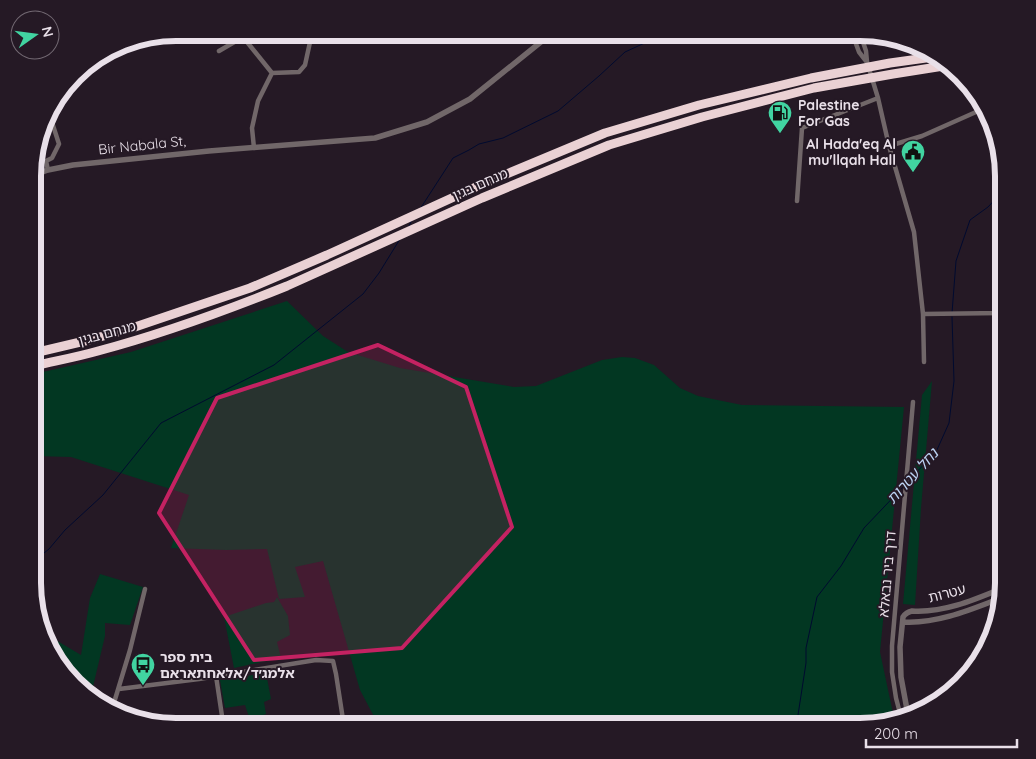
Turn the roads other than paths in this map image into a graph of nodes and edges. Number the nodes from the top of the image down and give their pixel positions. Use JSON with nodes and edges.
{"nodes":[{"id":1,"x":236,"y":41,"type":"edge"},
{"id":2,"x":246,"y":41,"type":"edge"},
{"id":3,"x":310,"y":41,"type":"edge"},
{"id":4,"x":541,"y":42,"type":"edge"},
{"id":5,"x":855,"y":42,"type":"edge"},
{"id":6,"x":863,"y":42,"type":"edge"},
{"id":7,"x":219,"y":51,"type":"dead end"},
{"id":8,"x":925,"y":58,"type":"edge"},
{"id":9,"x":867,"y":62,"type":"junction"},
{"id":10,"x":939,"y":67,"type":"edge"},
{"id":11,"x":272,"y":73,"type":"junction"},
{"id":12,"x":878,"y":98,"type":"junction"},
{"id":13,"x":978,"y":111,"type":"edge"},
{"id":14,"x":53,"y":124,"type":"edge"},
{"id":15,"x":889,"y":146,"type":"junction"},
{"id":16,"x":254,"y":148,"type":"junction"},
{"id":17,"x":48,"y":170,"type":"junction"},
{"id":18,"x":41,"y":172,"type":"edge"},
{"id":19,"x":797,"y":200,"type":"dead end"},
{"id":20,"x":923,"y":314,"type":"junction"},
{"id":21,"x":994,"y":314,"type":"edge"},
{"id":22,"x":41,"y":351,"type":"edge"},
{"id":23,"x":924,"y":362,"type":"dead end"},
{"id":24,"x":41,"y":364,"type":"edge"},
{"id":25,"x":914,"y":402,"type":"dead end"},
{"id":26,"x":145,"y":589,"type":"dead end"},
{"id":27,"x":994,"y":592,"type":"edge"},
{"id":28,"x":993,"y":601,"type":"edge"},
{"id":29,"x":903,"y":622,"type":"junction"},
{"id":30,"x":216,"y":676,"type":"junction"},
{"id":31,"x":119,"y":689,"type":"junction"},
{"id":32,"x":114,"y":703,"type":"edge"},
{"id":33,"x":907,"y":709,"type":"edge"},
{"id":34,"x":900,"y":712,"type":"edge"},
{"id":35,"x":223,"y":717,"type":"edge"},
{"id":36,"x":343,"y":717,"type":"edge"}],
"edges":[{"from":1,"to":7,"type":"street"},
{"from":2,"to":11,"type":"street"},
{"from":3,"to":11,"type":"street"},
{"from":4,"to":16,"type":"street","name":"Bir Nabala St,"},
{"from":5,"to":9,"type":"street"},
{"from":6,"to":9,"type":"street"},
{"from":8,"to":22,"type":"highway","name":"מנחם בגין"},
{"from":9,"to":12,"type":"street"},
{"from":10,"to":24,"type":"highway","name":"מנחם בגין"},
{"from":11,"to":16,"type":"street"},
{"from":12,"to":15,"type":"street"},
{"from":12,"to":19,"type":"street"},
{"from":13,"to":15,"type":"street"},
{"from":14,"to":17,"type":"street"},
{"from":15,"to":20,"type":"street"},
{"from":16,"to":17,"type":"street","name":"Bir Nabala St,"},
{"from":17,"to":18,"type":"street","name":"Bir Nabala St,"},
{"from":20,"to":21,"type":"street"},
{"from":20,"to":23,"type":"street"},
{"from":25,"to":34,"type":"street","name":"דרך ביר נבאלא"},
{"from":26,"to":31,"type":"street"},
{"from":27,"to":29,"type":"street","name":"עטרות"},
{"from":28,"to":29,"type":"street","name":"עטרות"},
{"from":29,"to":33,"type":"street"},
{"from":30,"to":31,"type":"street"},
{"from":30,"to":35,"type":"street"},
{"from":30,"to":36,"type":"street"},
{"from":31,"to":32,"type":"street"}]}
